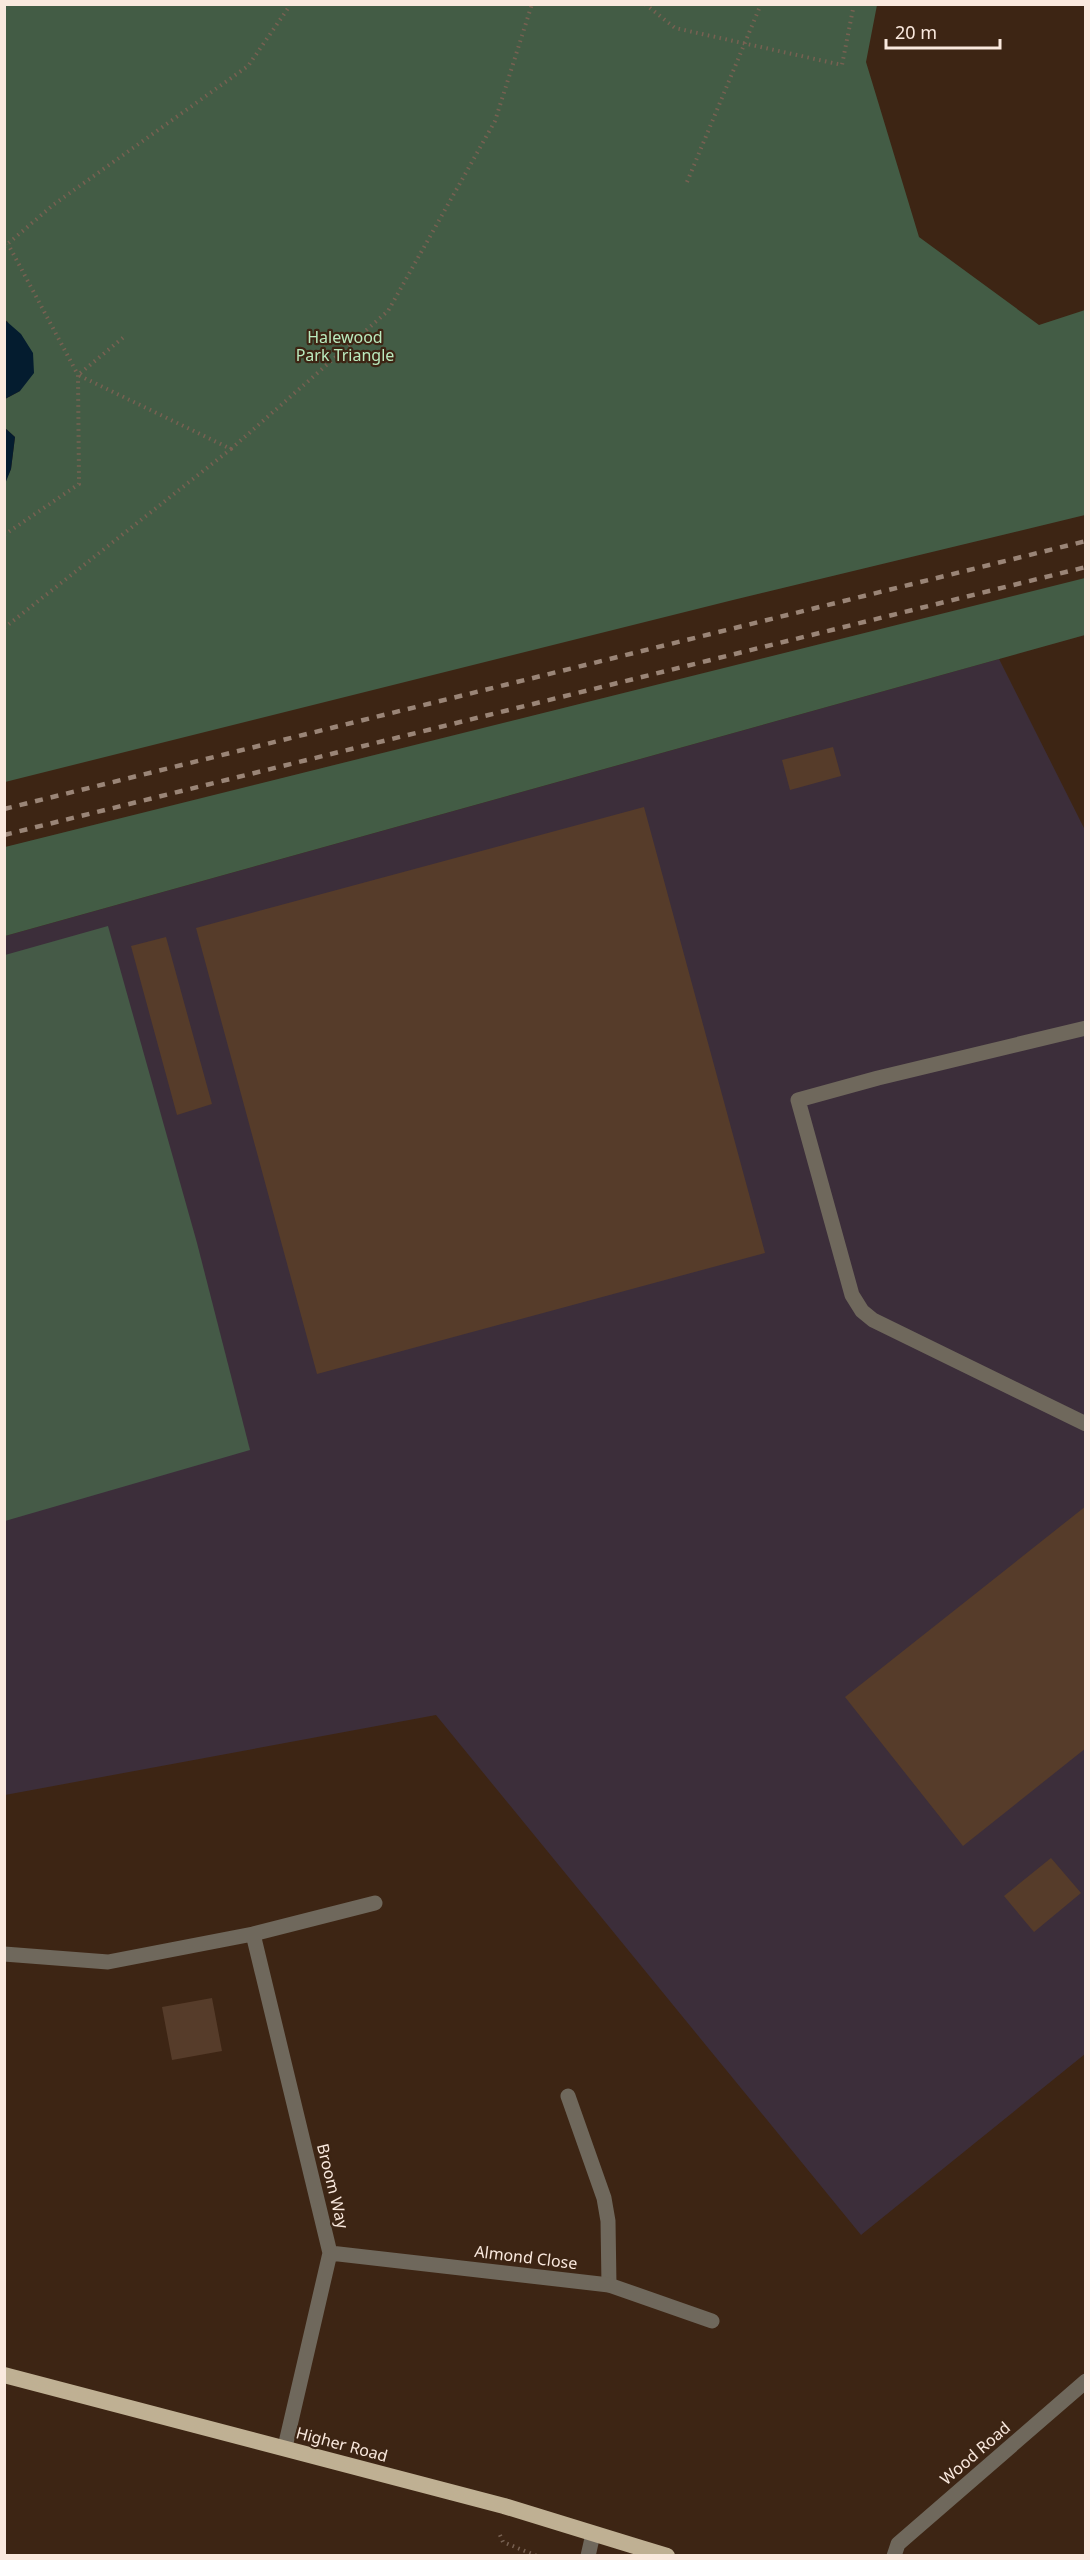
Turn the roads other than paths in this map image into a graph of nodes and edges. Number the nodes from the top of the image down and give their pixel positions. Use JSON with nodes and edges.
{"nodes":[{"id":1,"x":1086,"y":1028,"type":"edge"},
{"id":2,"x":1086,"y":1424,"type":"edge"},
{"id":3,"x":375,"y":1903,"type":"dead end"},
{"id":4,"x":253,"y":1934,"type":"junction"},
{"id":5,"x":4,"y":1954,"type":"edge"},
{"id":6,"x":568,"y":2096,"type":"dead end"},
{"id":7,"x":330,"y":2253,"type":"junction"},
{"id":8,"x":609,"y":2285,"type":"junction"},
{"id":9,"x":712,"y":2321,"type":"dead end"},
{"id":10,"x":4,"y":2375,"type":"edge"},
{"id":11,"x":1086,"y":2381,"type":"edge"},
{"id":12,"x":285,"y":2447,"type":"junction"},
{"id":13,"x":593,"y":2534,"type":"junction"},
{"id":14,"x":588,"y":2556,"type":"edge"},
{"id":15,"x":667,"y":2556,"type":"edge"},
{"id":16,"x":894,"y":2556,"type":"edge"}],
"edges":[{"from":1,"to":2,"type":"street"},
{"from":3,"to":4,"type":"street"},
{"from":4,"to":5,"type":"street"},
{"from":4,"to":7,"type":"street","name":"Broom Way"},
{"from":6,"to":8,"type":"street"},
{"from":7,"to":8,"type":"street","name":"Almond Close"},
{"from":7,"to":12,"type":"street","name":"Broom Way"},
{"from":8,"to":9,"type":"street","name":"Almond Close"},
{"from":10,"to":12,"type":"highway","name":"Higher Road"},
{"from":11,"to":16,"type":"street","name":"Wood Road"},
{"from":12,"to":13,"type":"highway","name":"Higher Road"},
{"from":13,"to":14,"type":"street"},
{"from":13,"to":15,"type":"highway","name":"Higher Road"}]}
